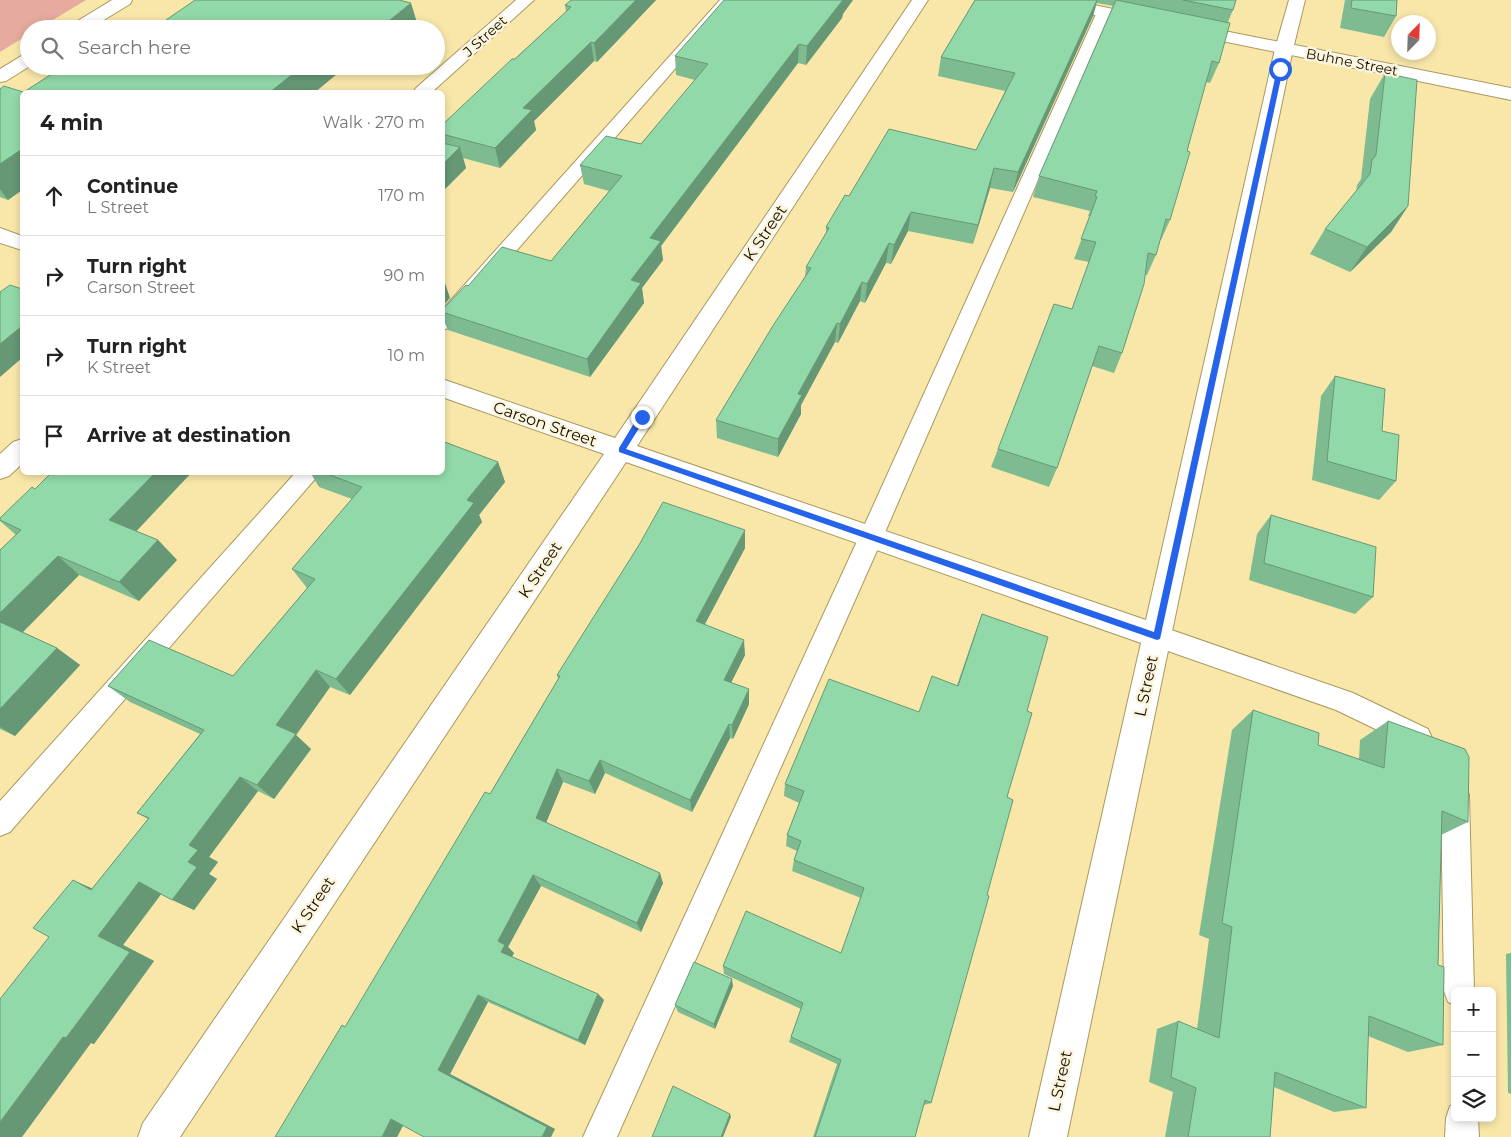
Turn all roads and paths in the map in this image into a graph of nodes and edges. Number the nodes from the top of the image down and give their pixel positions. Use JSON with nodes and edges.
{"nodes":[{"id":1,"x":124,"y":0,"type":"edge"},
{"id":2,"x":526,"y":0,"type":"edge"},
{"id":3,"x":728,"y":0,"type":"edge"},
{"id":4,"x":920,"y":0,"type":"edge"},
{"id":5,"x":1046,"y":0,"type":"edge"},
{"id":6,"x":1296,"y":0,"type":"edge"},
{"id":7,"x":1104,"y":12,"type":"junction"},
{"id":8,"x":92,"y":20,"type":"edge"},
{"id":9,"x":1284,"y":49,"type":"junction"},
{"id":10,"x":20,"y":65,"type":"edge"},
{"id":11,"x":445,"y":72,"type":"edge"},
{"id":12,"x":441,"y":75,"type":"edge"},
{"id":13,"x":0,"y":77,"type":"edge"},
{"id":14,"x":424,"y":90,"type":"edge"},
{"id":15,"x":1511,"y":94,"type":"edge"},
{"id":16,"x":0,"y":235,"type":"edge"},
{"id":17,"x":20,"y":242,"type":"edge"},
{"id":18,"x":445,"y":320,"type":"edge"},
{"id":19,"x":445,"y":389,"type":"edge"},
{"id":20,"x":621,"y":450,"type":"junction"},
{"id":21,"x":20,"y":451,"type":"edge"},
{"id":22,"x":0,"y":469,"type":"edge"},
{"id":23,"x":307,"y":475,"type":"edge"},
{"id":24,"x":871,"y":537,"type":"junction"},
{"id":25,"x":1157,"y":636,"type":"junction"},
{"id":26,"x":1440,"y":749,"type":"edge"},
{"id":27,"x":1454,"y":772,"type":"edge"},
{"id":28,"x":0,"y":822,"type":"edge"},
{"id":29,"x":1459,"y":987,"type":"edge"},
{"id":30,"x":1462,"y":1122,"type":"edge"},
{"id":31,"x":157,"y":1137,"type":"edge"},
{"id":32,"x":600,"y":1137,"type":"edge"},
{"id":33,"x":1048,"y":1137,"type":"edge"},
{"id":34,"x":1462,"y":1137,"type":"edge"}],
"edges":[{"from":1,"to":8,"type":"street"},
{"from":2,"to":11,"type":"street","name":"J Street"},
{"from":3,"to":18,"type":"lane"},
{"from":4,"to":20,"type":"street","name":"K Street"},
{"from":5,"to":7,"type":"street","name":"Buhne Street"},
{"from":6,"to":9,"type":"street","name":"L Street"},
{"from":7,"to":9,"type":"street","name":"Buhne Street"},
{"from":7,"to":24,"type":"lane"},
{"from":9,"to":15,"type":"street","name":"Buhne Street"},
{"from":9,"to":25,"type":"street","name":"L Street"},
{"from":10,"to":13,"type":"street"},
{"from":12,"to":14,"type":"street","name":"J Street"},
{"from":16,"to":17,"type":"street"},
{"from":19,"to":20,"type":"street","name":"Carson Street"},
{"from":20,"to":24,"type":"street","name":"Carson Street"},
{"from":20,"to":31,"type":"street","name":"K Street"},
{"from":21,"to":22,"type":"street"},
{"from":23,"to":28,"type":"lane"},
{"from":24,"to":25,"type":"street","name":"Carson Street"},
{"from":24,"to":32,"type":"lane"},
{"from":25,"to":26,"type":"lane"},
{"from":25,"to":33,"type":"street","name":"L Street"},
{"from":27,"to":29,"type":"lane"},
{"from":30,"to":34,"type":"lane"}]}
